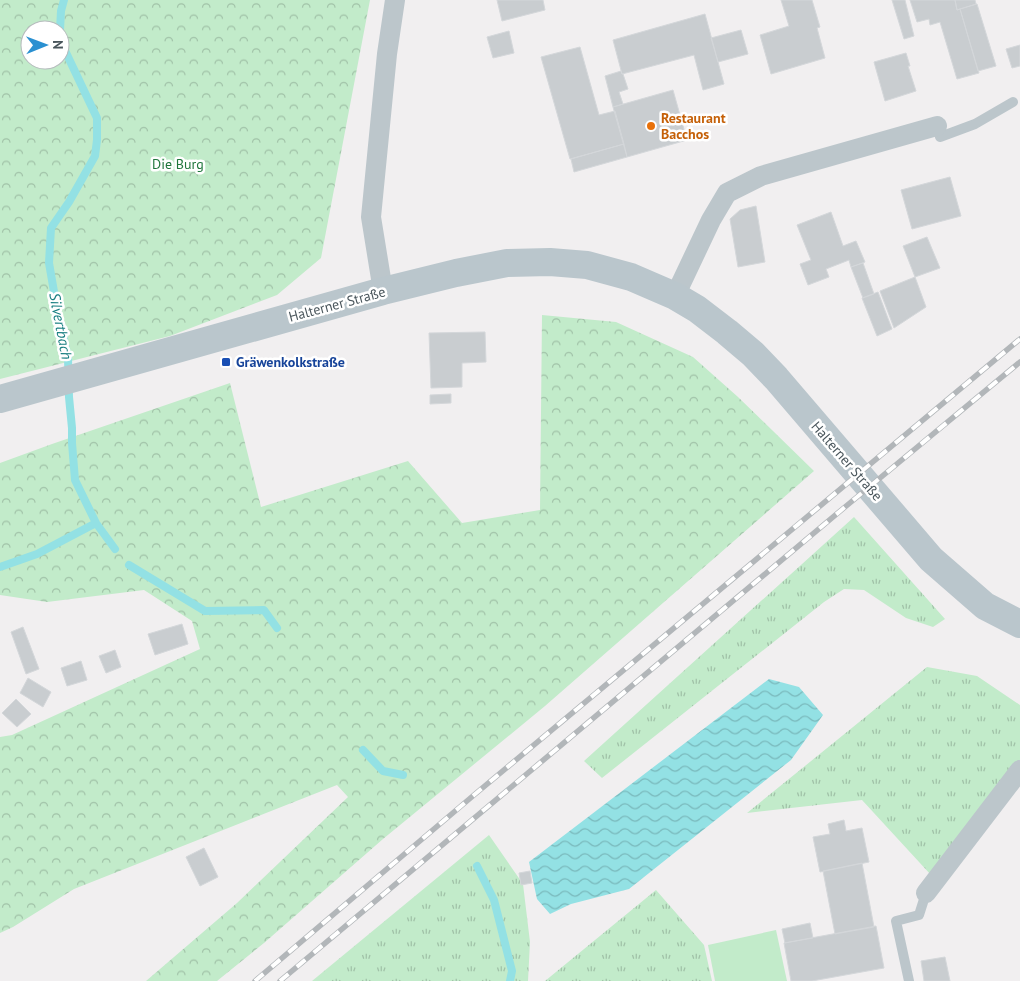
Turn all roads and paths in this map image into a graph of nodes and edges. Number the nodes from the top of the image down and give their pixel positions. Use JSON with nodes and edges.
{"nodes":[{"id":1,"x":395,"y":0,"type":"edge"},
{"id":2,"x":1013,"y":102,"type":"dead end"},
{"id":3,"x":937,"y":126,"type":"joint"},
{"id":4,"x":383,"y":291,"type":"junction"},
{"id":5,"x":675,"y":296,"type":"junction"},
{"id":6,"x":0,"y":398,"type":"edge"},
{"id":7,"x":1020,"y":624,"type":"edge"},
{"id":8,"x":1020,"y":770,"type":"edge"},
{"id":9,"x":926,"y":893,"type":"joint"},
{"id":10,"x":908,"y":981,"type":"edge"}],
"edges":[{"from":1,"to":4,"type":"street"},
{"from":2,"to":3,"type":"lane"},
{"from":3,"to":5,"type":"street"},
{"from":4,"to":5,"type":"main road","name":"Halterner Straße"},
{"from":4,"to":6,"type":"main road","name":"Halterner Straße"},
{"from":5,"to":7,"type":"main road","name":"Halterner Straße"},
{"from":8,"to":9,"type":"street"},
{"from":9,"to":10,"type":"lane"}]}
